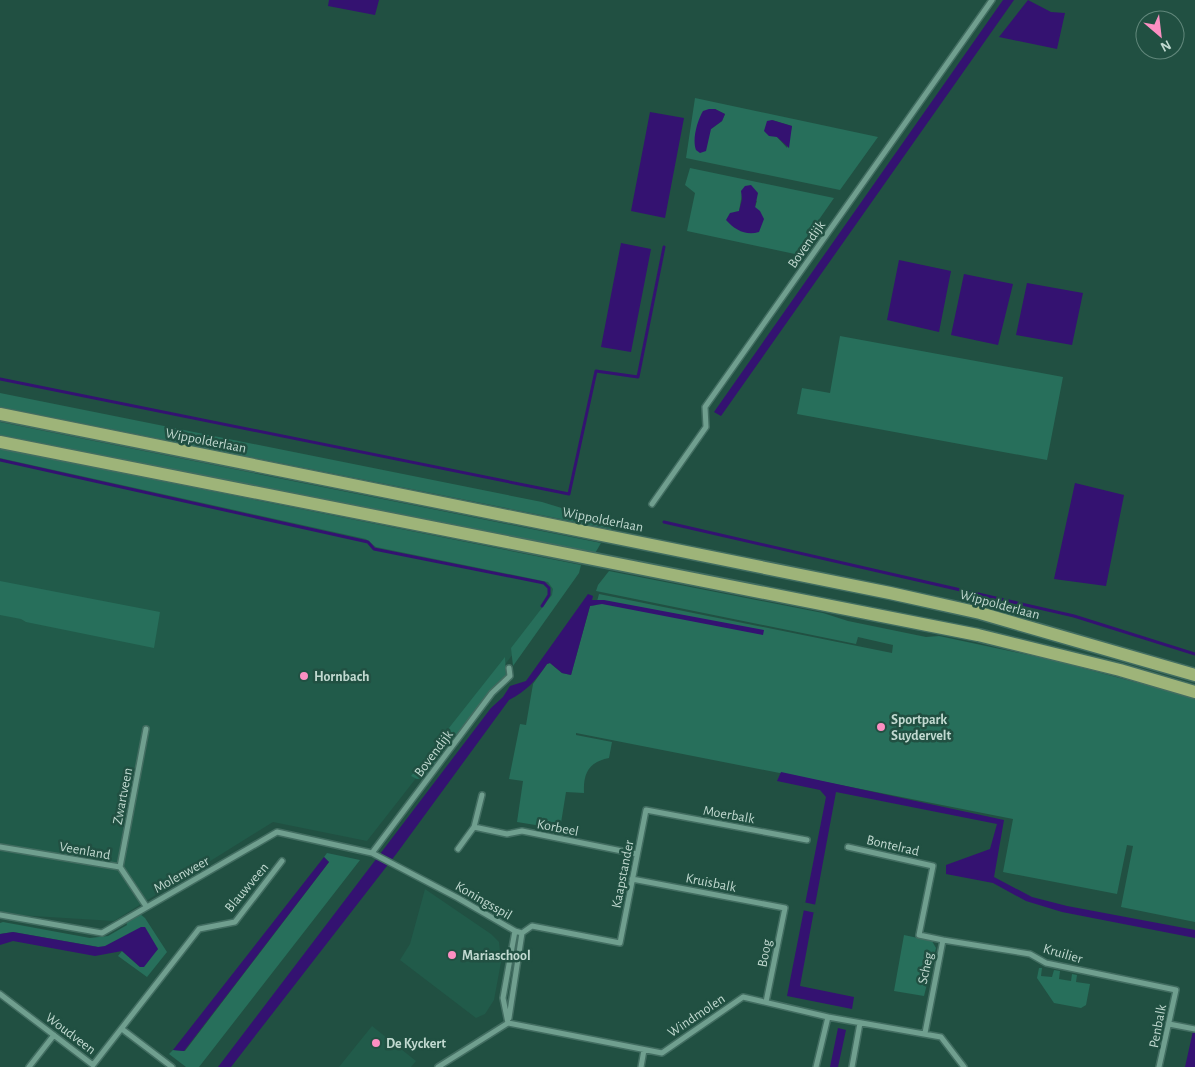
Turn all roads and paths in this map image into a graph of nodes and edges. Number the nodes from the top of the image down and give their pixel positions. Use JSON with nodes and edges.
{"nodes":[{"id":1,"x":992,"y":0,"type":"edge"},
{"id":2,"x":0,"y":414,"type":"edge"},
{"id":3,"x":0,"y":442,"type":"edge"},
{"id":4,"x":652,"y":504,"type":"dead end"},
{"id":5,"x":509,"y":668,"type":"dead end"},
{"id":6,"x":1195,"y":675,"type":"edge"},
{"id":7,"x":1195,"y":692,"type":"edge"},
{"id":8,"x":146,"y":730,"type":"dead end"},
{"id":9,"x":482,"y":795,"type":"dead end"},
{"id":10,"x":646,"y":810,"type":"joint"},
{"id":11,"x":474,"y":827,"type":"junction"},
{"id":12,"x":807,"y":840,"type":"dead end"},
{"id":13,"x":0,"y":847,"type":"edge"},
{"id":14,"x":848,"y":847,"type":"dead end"},
{"id":15,"x":458,"y":848,"type":"dead end"},
{"id":16,"x":373,"y":853,"type":"junction"},
{"id":17,"x":637,"y":854,"type":"junction"},
{"id":18,"x":282,"y":861,"type":"dead end"},
{"id":19,"x":932,"y":866,"type":"joint"},
{"id":20,"x":120,"y":867,"type":"junction"},
{"id":21,"x":632,"y":879,"type":"junction"},
{"id":22,"x":146,"y":906,"type":"junction"},
{"id":23,"x":785,"y":908,"type":"joint"},
{"id":24,"x":0,"y":915,"type":"edge"},
{"id":25,"x":515,"y":931,"type":"junction"},
{"id":26,"x":522,"y":932,"type":"junction"},
{"id":27,"x":943,"y":940,"type":"junction"},
{"id":28,"x":620,"y":943,"type":"joint"},
{"id":29,"x":176,"y":955,"type":"joint"},
{"id":30,"x":1176,"y":990,"type":"joint"},
{"id":31,"x":0,"y":994,"type":"edge"},
{"id":32,"x":766,"y":1002,"type":"junction"},
{"id":33,"x":828,"y":1017,"type":"junction"},
{"id":34,"x":508,"y":1023,"type":"junction"},
{"id":35,"x":860,"y":1023,"type":"junction"},
{"id":36,"x":1169,"y":1024,"type":"junction"},
{"id":37,"x":122,"y":1029,"type":"junction"},
{"id":38,"x":1195,"y":1029,"type":"edge"},
{"id":39,"x":925,"y":1033,"type":"junction"},
{"id":40,"x":54,"y":1035,"type":"junction"},
{"id":41,"x":644,"y":1050,"type":"junction"},
{"id":42,"x":29,"y":1067,"type":"edge"},
{"id":43,"x":172,"y":1067,"type":"edge"},
{"id":44,"x":438,"y":1067,"type":"edge"},
{"id":45,"x":641,"y":1067,"type":"edge"},
{"id":46,"x":816,"y":1067,"type":"edge"},
{"id":47,"x":852,"y":1067,"type":"edge"},
{"id":48,"x":964,"y":1067,"type":"edge"},
{"id":49,"x":1159,"y":1067,"type":"edge"}],
"edges":[{"from":1,"to":4,"type":"street","name":"Bovendijk"},
{"from":2,"to":6,"type":"main road","name":"Wippolderlaan"},
{"from":3,"to":7,"type":"main road"},
{"from":5,"to":16,"type":"street","name":"Bovendijk"},
{"from":8,"to":20,"type":"street","name":"Zwartveen"},
{"from":9,"to":11,"type":"street"},
{"from":10,"to":12,"type":"street","name":"Moerbalk"},
{"from":10,"to":17,"type":"street","name":"Kaapstander"},
{"from":11,"to":15,"type":"street"},
{"from":11,"to":17,"type":"street","name":"Korbeel"},
{"from":13,"to":20,"type":"street","name":"Veenland"},
{"from":14,"to":19,"type":"street","name":"Bontelrad"},
{"from":16,"to":22,"type":"street","name":"Molenweer"},
{"from":16,"to":25,"type":"street","name":"Koningsspil"},
{"from":17,"to":21,"type":"street","name":"Kaapstander"},
{"from":18,"to":29,"type":"street","name":"Blauwveen"},
{"from":19,"to":27,"type":"street","name":"Scheg"},
{"from":20,"to":22,"type":"street","name":"Veenland"},
{"from":21,"to":23,"type":"street","name":"Kruisbalk"},
{"from":21,"to":28,"type":"street","name":"Kaapstander"},
{"from":22,"to":24,"type":"street","name":"Molenweer"},
{"from":23,"to":32,"type":"street","name":"Boog"},
{"from":25,"to":26,"type":"street","name":"Koningsspil"},
{"from":25,"to":34,"type":"street"},
{"from":26,"to":28,"type":"street","name":"Koningsspil"},
{"from":26,"to":34,"type":"street"},
{"from":27,"to":30,"type":"street","name":"Kruilier"},
{"from":27,"to":39,"type":"street","name":"Scheg"},
{"from":29,"to":37,"type":"street","name":"Woudveen"},
{"from":30,"to":36,"type":"street","name":"Penbalk"},
{"from":31,"to":40,"type":"street","name":"Woudveen"},
{"from":32,"to":33,"type":"street","name":"Windmolen"},
{"from":32,"to":41,"type":"street","name":"Windmolen"},
{"from":33,"to":35,"type":"street","name":"Windmolen"},
{"from":33,"to":46,"type":"street"},
{"from":34,"to":41,"type":"street","name":"Windmolen"},
{"from":34,"to":44,"type":"street"},
{"from":35,"to":39,"type":"street","name":"Windmolen"},
{"from":35,"to":47,"type":"street"},
{"from":36,"to":38,"type":"street"},
{"from":36,"to":49,"type":"street","name":"Penbalk"},
{"from":37,"to":40,"type":"street","name":"Woudveen"},
{"from":37,"to":43,"type":"street"},
{"from":39,"to":48,"type":"street","name":"Windmolen"},
{"from":40,"to":42,"type":"street"},
{"from":41,"to":45,"type":"street"}]}
